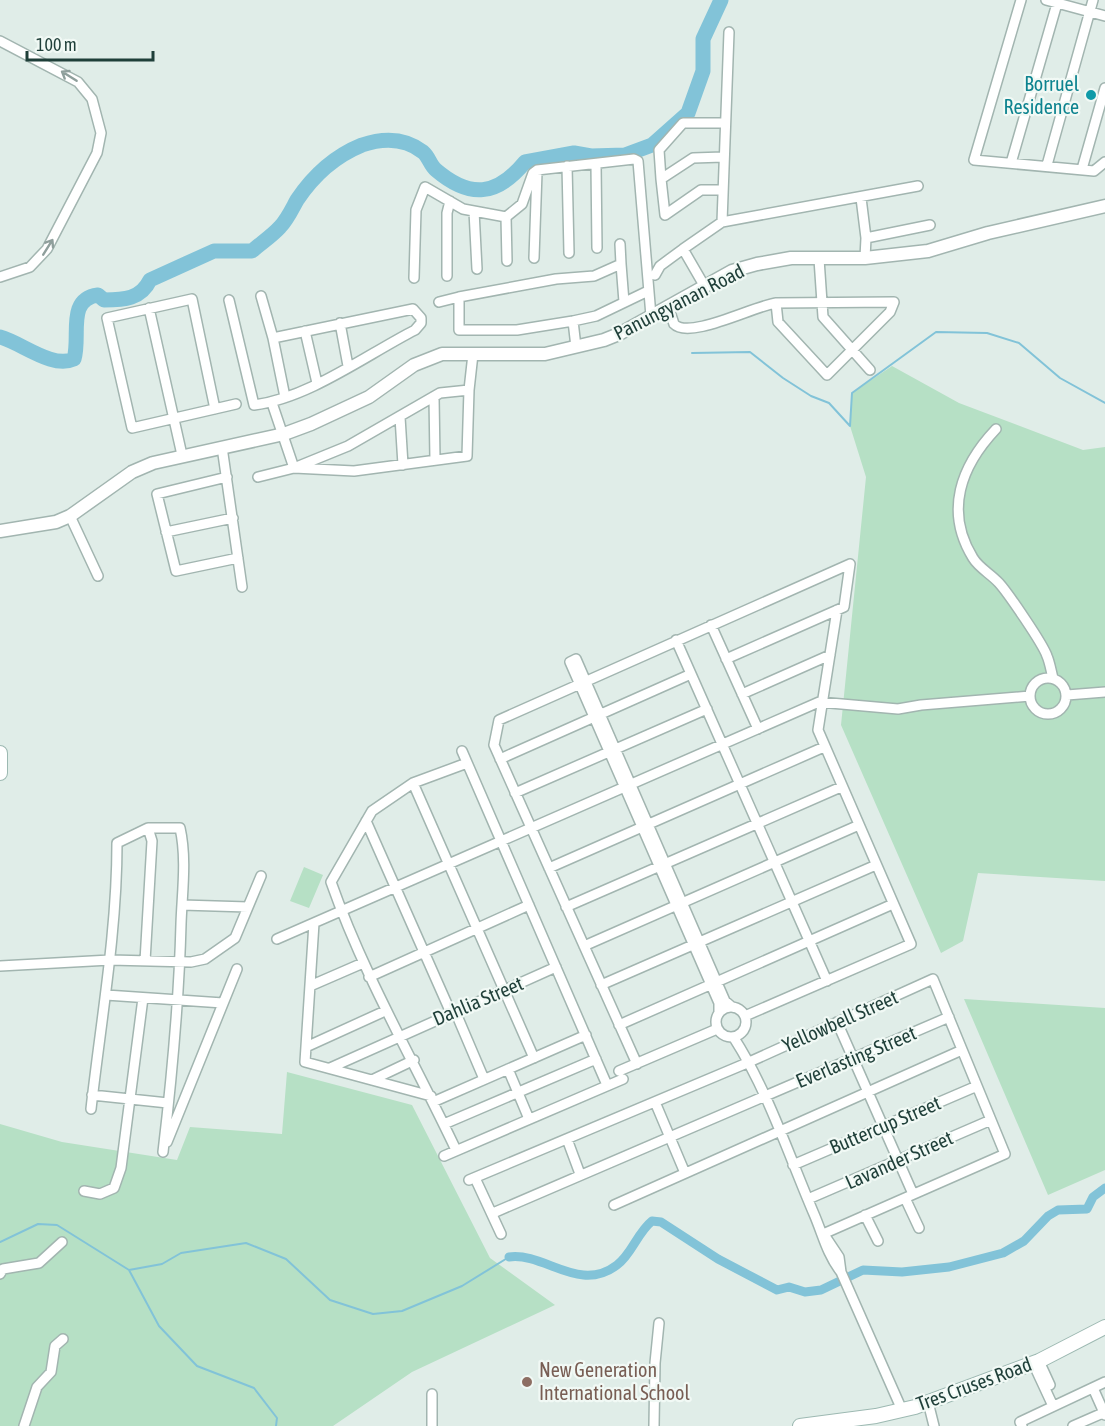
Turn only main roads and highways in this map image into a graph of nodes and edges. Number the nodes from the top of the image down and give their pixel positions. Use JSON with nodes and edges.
{"nodes":[{"id":1,"x":0,"y":753,"type":"edge"},
{"id":2,"x":0,"y":772,"type":"edge"},
{"id":3,"x":1105,"y":1328,"type":"edge"},
{"id":4,"x":800,"y":1426,"type":"edge"}],
"edges":[{"from":1,"to":2,"type":"main road"},
{"from":3,"to":4,"type":"main road","name":"Tres Cruses Road"}]}
